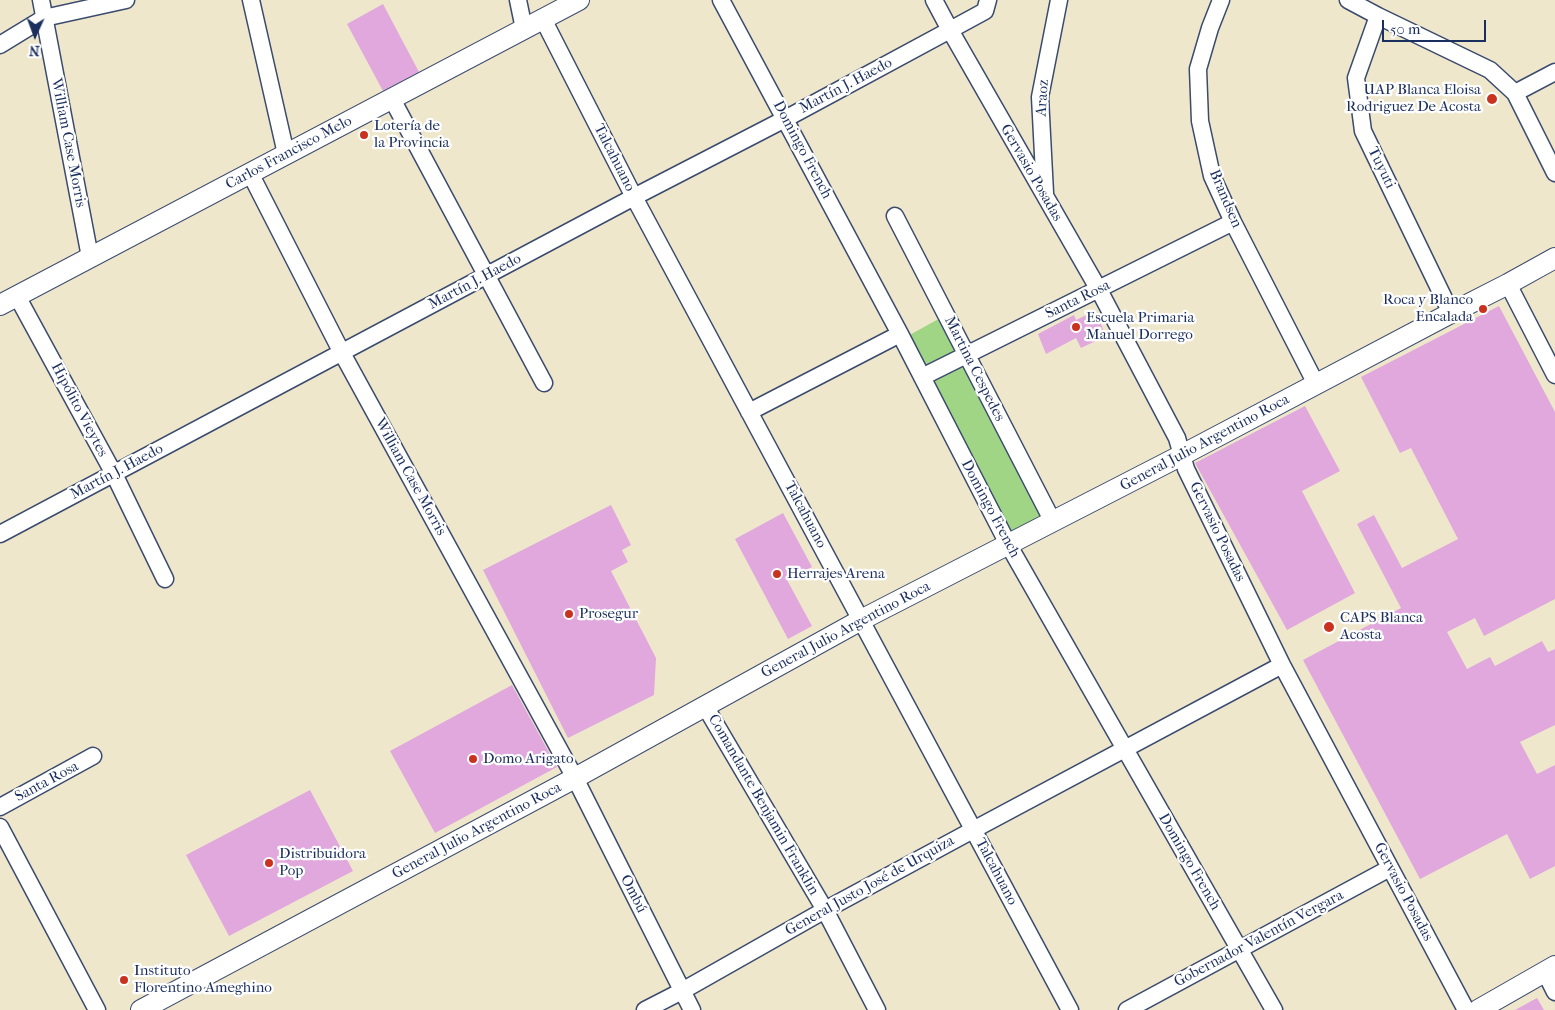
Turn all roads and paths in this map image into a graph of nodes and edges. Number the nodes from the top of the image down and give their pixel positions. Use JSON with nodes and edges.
{"nodes":[{"id":1,"x":41,"y":0,"type":"edge"},
{"id":2,"x":126,"y":0,"type":"edge"},
{"id":3,"x":251,"y":0,"type":"edge"},
{"id":4,"x":518,"y":0,"type":"edge"},
{"id":5,"x":579,"y":0,"type":"edge"},
{"id":6,"x":721,"y":0,"type":"edge"},
{"id":7,"x":934,"y":0,"type":"edge"},
{"id":8,"x":988,"y":0,"type":"edge"},
{"id":9,"x":1059,"y":0,"type":"edge"},
{"id":10,"x":1221,"y":0,"type":"edge"},
{"id":11,"x":1355,"y":2,"type":"edge"},
{"id":12,"x":1378,"y":16,"type":"junction"},
{"id":13,"x":44,"y":18,"type":"junction"},
{"id":14,"x":543,"y":19,"type":"junction"},
{"id":15,"x":524,"y":29,"type":"junction"},
{"id":16,"x":950,"y":30,"type":"junction"},
{"id":17,"x":0,"y":45,"type":"edge"},
{"id":18,"x":1555,"y":72,"type":"edge"},
{"id":19,"x":1515,"y":93,"type":"junction"},
{"id":20,"x":392,"y":99,"type":"junction"},
{"id":21,"x":785,"y":119,"type":"junction"},
{"id":22,"x":286,"y":154,"type":"junction"},
{"id":23,"x":250,"y":173,"type":"junction"},
{"id":24,"x":1555,"y":173,"type":"edge"},
{"id":25,"x":634,"y":198,"type":"junction"},
{"id":26,"x":1046,"y":198,"type":"junction"},
{"id":27,"x":895,"y":216,"type":"dead end"},
{"id":28,"x":1233,"y":222,"type":"junction"},
{"id":29,"x":90,"y":257,"type":"junction"},
{"id":30,"x":1555,"y":258,"type":"edge"},
{"id":31,"x":486,"y":276,"type":"junction"},
{"id":32,"x":1508,"y":284,"type":"junction"},
{"id":33,"x":1099,"y":290,"type":"junction"},
{"id":34,"x":9,"y":300,"type":"edge"},
{"id":35,"x":1451,"y":313,"type":"junction"},
{"id":36,"x":900,"y":334,"type":"junction"},
{"id":37,"x":342,"y":353,"type":"junction"},
{"id":38,"x":966,"y":355,"type":"junction"},
{"id":39,"x":1555,"y":375,"type":"edge"},
{"id":40,"x":922,"y":377,"type":"junction"},
{"id":41,"x":544,"y":383,"type":"dead end"},
{"id":42,"x":1316,"y":384,"type":"junction"},
{"id":43,"x":749,"y":412,"type":"junction"},
{"id":44,"x":1182,"y":455,"type":"junction"},
{"id":45,"x":114,"y":474,"type":"junction"},
{"id":46,"x":1053,"y":522,"type":"junction"},
{"id":47,"x":0,"y":534,"type":"edge"},
{"id":48,"x":1008,"y":544,"type":"junction"},
{"id":49,"x":165,"y":580,"type":"dead end"},
{"id":50,"x":861,"y":620,"type":"junction"},
{"id":51,"x":1282,"y":665,"type":"junction"},
{"id":52,"x":705,"y":706,"type":"junction"},
{"id":53,"x":1126,"y":749,"type":"junction"},
{"id":54,"x":93,"y":756,"type":"dead end"},
{"id":55,"x":575,"y":778,"type":"junction"},
{"id":56,"x":0,"y":807,"type":"edge"},
{"id":57,"x":0,"y":827,"type":"edge"},
{"id":58,"x":974,"y":830,"type":"junction"},
{"id":59,"x":1390,"y":868,"type":"junction"},
{"id":60,"x":825,"y":910,"type":"junction"},
{"id":61,"x":1239,"y":949,"type":"junction"},
{"id":62,"x":1550,"y":969,"type":"edge"},
{"id":63,"x":682,"y":991,"type":"junction"},
{"id":64,"x":1555,"y":992,"type":"edge"},
{"id":65,"x":96,"y":1010,"type":"edge"},
{"id":66,"x":141,"y":1010,"type":"edge"},
{"id":67,"x":645,"y":1010,"type":"edge"},
{"id":68,"x":692,"y":1010,"type":"edge"},
{"id":69,"x":877,"y":1010,"type":"edge"},
{"id":70,"x":1070,"y":1010,"type":"edge"},
{"id":71,"x":1127,"y":1010,"type":"edge"},
{"id":72,"x":1274,"y":1010,"type":"edge"},
{"id":73,"x":1466,"y":1010,"type":"edge"},
{"id":74,"x":1478,"y":1010,"type":"edge"}],
"edges":[{"from":1,"to":13,"type":"street","name":"William Case Morris"},
{"from":2,"to":13,"type":"street"},
{"from":3,"to":22,"type":"street"},
{"from":4,"to":15,"type":"street"},
{"from":5,"to":14,"type":"street","name":"Carlos Francisco Melo"},
{"from":6,"to":21,"type":"street","name":"Domingo French"},
{"from":7,"to":16,"type":"street","name":"Gervasio Posadas"},
{"from":8,"to":16,"type":"street"},
{"from":9,"to":26,"type":"street","name":"Araoz"},
{"from":10,"to":28,"type":"street","name":"Brandsen"},
{"from":11,"to":12,"type":"street"},
{"from":12,"to":19,"type":"street"},
{"from":12,"to":35,"type":"street","name":"Tuyuti"},
{"from":13,"to":17,"type":"street"},
{"from":13,"to":29,"type":"street","name":"William Case Morris"},
{"from":14,"to":15,"type":"street","name":"Carlos Francisco Melo"},
{"from":14,"to":25,"type":"street","name":"Talcahuano"},
{"from":15,"to":20,"type":"street","name":"Carlos Francisco Melo"},
{"from":16,"to":21,"type":"street","name":"Martín J. Haedo"},
{"from":16,"to":26,"type":"street","name":"Gervasio Posadas"},
{"from":18,"to":19,"type":"street"},
{"from":19,"to":24,"type":"street"},
{"from":20,"to":22,"type":"street","name":"Carlos Francisco Melo"},
{"from":20,"to":31,"type":"street"},
{"from":21,"to":25,"type":"street","name":"Martín J. Haedo"},
{"from":21,"to":36,"type":"street","name":"Domingo French"},
{"from":22,"to":23,"type":"street","name":"Carlos Francisco Melo"},
{"from":23,"to":29,"type":"street","name":"Carlos Francisco Melo"},
{"from":23,"to":37,"type":"street","name":"William Case Morris"},
{"from":25,"to":31,"type":"street","name":"Martín J. Haedo"},
{"from":25,"to":43,"type":"street","name":"Talcahuano"},
{"from":26,"to":33,"type":"street","name":"Gervasio Posadas"},
{"from":27,"to":38,"type":"street","name":"Martina Cespedes"},
{"from":28,"to":33,"type":"street","name":"Santa Rosa"},
{"from":28,"to":42,"type":"street","name":"Brandsen"},
{"from":29,"to":34,"type":"street","name":"Carlos Francisco Melo"},
{"from":30,"to":32,"type":"street","name":"General Julio Argentino Roca"},
{"from":31,"to":37,"type":"street","name":"Martín J. Haedo"},
{"from":31,"to":41,"type":"street"},
{"from":32,"to":35,"type":"street","name":"General Julio Argentino Roca"},
{"from":32,"to":39,"type":"street"},
{"from":33,"to":38,"type":"street","name":"Santa Rosa"},
{"from":33,"to":44,"type":"street","name":"Gervasio Posadas"},
{"from":34,"to":45,"type":"street","name":"Hipólito Vieytes"},
{"from":35,"to":42,"type":"street","name":"General Julio Argentino Roca"},
{"from":36,"to":40,"type":"street","name":"Domingo French"},
{"from":36,"to":43,"type":"street"},
{"from":37,"to":45,"type":"street","name":"Martín J. Haedo"},
{"from":37,"to":55,"type":"street","name":"William Case Morris"},
{"from":38,"to":40,"type":"street","name":"Santa Rosa"},
{"from":38,"to":46,"type":"street","name":"Martina Cespedes"},
{"from":40,"to":48,"type":"street","name":"Domingo French"},
{"from":42,"to":44,"type":"street","name":"General Julio Argentino Roca"},
{"from":43,"to":50,"type":"street","name":"Talcahuano"},
{"from":44,"to":46,"type":"street","name":"General Julio Argentino Roca"},
{"from":44,"to":51,"type":"street","name":"Gervasio Posadas"},
{"from":45,"to":47,"type":"street","name":"Martín J. Haedo"},
{"from":45,"to":49,"type":"street","name":"Hipólito Vieytes"},
{"from":46,"to":48,"type":"street","name":"General Julio Argentino Roca"},
{"from":48,"to":50,"type":"street","name":"General Julio Argentino Roca"},
{"from":48,"to":53,"type":"street","name":"Domingo French"},
{"from":50,"to":52,"type":"street","name":"General Julio Argentino Roca"},
{"from":50,"to":58,"type":"street","name":"Talcahuano"},
{"from":51,"to":53,"type":"street","name":"General Justo José de Urquiza"},
{"from":51,"to":59,"type":"street","name":"Gervasio Posadas"},
{"from":52,"to":55,"type":"street","name":"General Julio Argentino Roca"},
{"from":52,"to":60,"type":"street","name":"Comandante Benjamin Franklin"},
{"from":53,"to":58,"type":"street","name":"General Justo José de Urquiza"},
{"from":53,"to":61,"type":"street","name":"Domingo French"},
{"from":54,"to":56,"type":"street","name":"Santa Rosa"},
{"from":55,"to":63,"type":"street","name":"Ombú"},
{"from":55,"to":66,"type":"street","name":"General Julio Argentino Roca"},
{"from":57,"to":65,"type":"street"},
{"from":58,"to":60,"type":"street","name":"General Justo José de Urquiza"},
{"from":58,"to":70,"type":"street","name":"Talcahuano"},
{"from":59,"to":61,"type":"street","name":"Gobernador Valentín Vergara"},
{"from":59,"to":73,"type":"street","name":"Gervasio Posadas"},
{"from":60,"to":63,"type":"street","name":"General Justo José de Urquiza"},
{"from":60,"to":69,"type":"street","name":"Comandante Benjamin Franklin"},
{"from":61,"to":71,"type":"street","name":"Gobernador Valentín Vergara"},
{"from":61,"to":72,"type":"street","name":"Domingo French"},
{"from":62,"to":64,"type":"street"},
{"from":62,"to":74,"type":"street"},
{"from":63,"to":67,"type":"street","name":"General Justo José de Urquiza"},
{"from":63,"to":68,"type":"street","name":"Ombú"}]}
